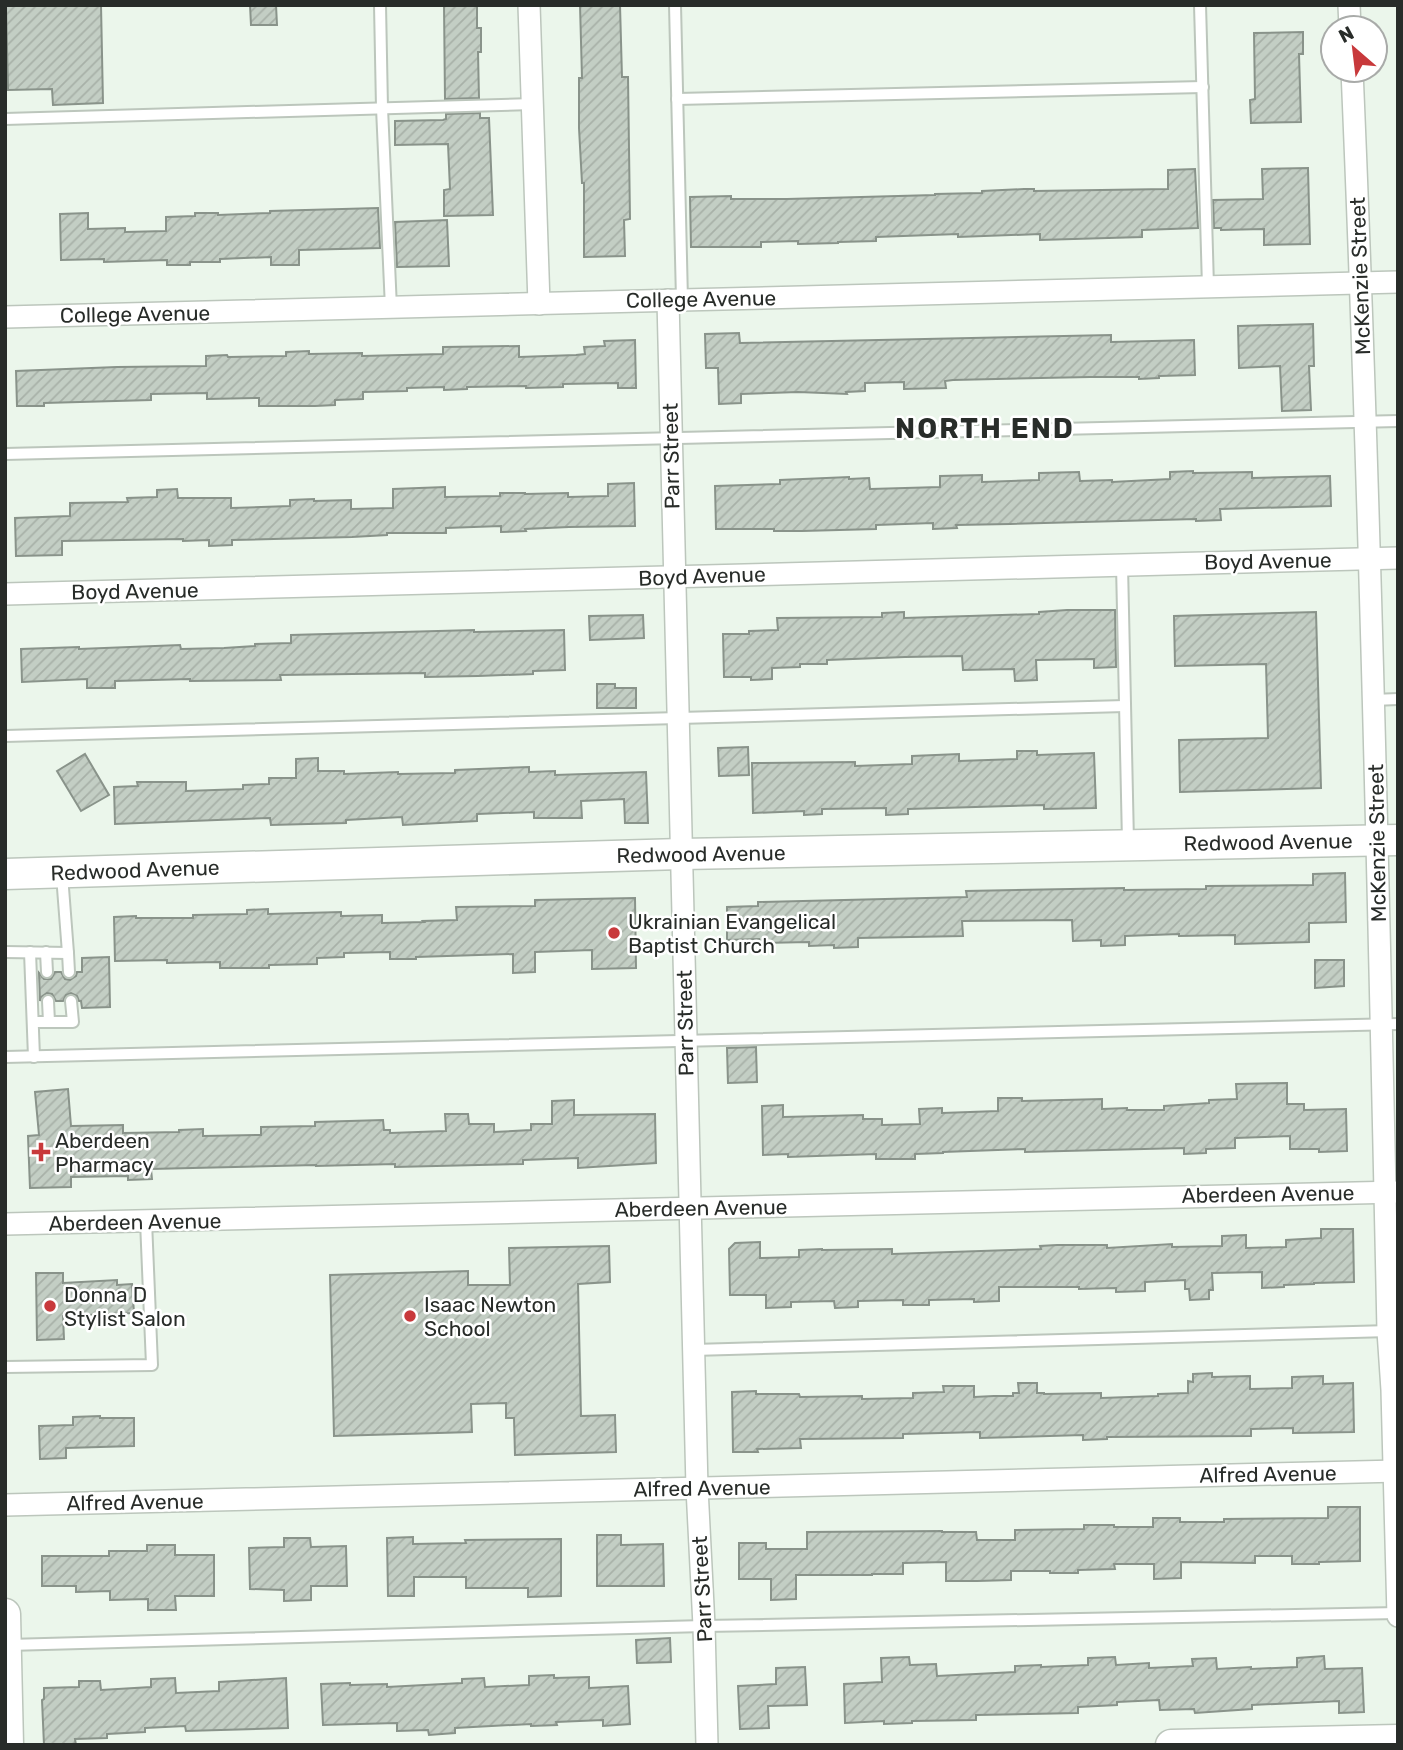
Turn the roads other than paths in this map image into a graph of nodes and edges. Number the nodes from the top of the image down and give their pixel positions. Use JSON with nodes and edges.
{"nodes":[{"id":1,"x":380,"y":5,"type":"edge"},
{"id":2,"x":529,"y":5,"type":"edge"},
{"id":3,"x":675,"y":5,"type":"edge"},
{"id":4,"x":1200,"y":5,"type":"edge"},
{"id":5,"x":1353,"y":84,"type":"edge"},
{"id":6,"x":1203,"y":87,"type":"junction"},
{"id":7,"x":677,"y":99,"type":"junction"},
{"id":8,"x":533,"y":104,"type":"junction"},
{"id":9,"x":382,"y":108,"type":"junction"},
{"id":10,"x":5,"y":119,"type":"edge"},
{"id":11,"x":1398,"y":282,"type":"edge"},
{"id":12,"x":1362,"y":283,"type":"junction"},
{"id":13,"x":1208,"y":287,"type":"junction"},
{"id":14,"x":675,"y":300,"type":"junction"},
{"id":15,"x":539,"y":304,"type":"junction"},
{"id":16,"x":391,"y":308,"type":"junction"},
{"id":17,"x":5,"y":317,"type":"edge"},
{"id":18,"x":1365,"y":421,"type":"junction"},
{"id":19,"x":1398,"y":421,"type":"edge"},
{"id":20,"x":671,"y":438,"type":"junction"},
{"id":21,"x":5,"y":454,"type":"edge"},
{"id":22,"x":1398,"y":558,"type":"edge"},
{"id":23,"x":1369,"y":559,"type":"junction"},
{"id":24,"x":1122,"y":565,"type":"junction"},
{"id":25,"x":674,"y":577,"type":"junction"},
{"id":26,"x":5,"y":594,"type":"edge"},
{"id":27,"x":1398,"y":699,"type":"edge"},
{"id":28,"x":1373,"y":700,"type":"junction"},
{"id":29,"x":1125,"y":706,"type":"junction"},
{"id":30,"x":678,"y":718,"type":"junction"},
{"id":31,"x":5,"y":736,"type":"edge"},
{"id":32,"x":1387,"y":840,"type":"edge"},
{"id":33,"x":1128,"y":845,"type":"junction"},
{"id":34,"x":681,"y":854,"type":"junction"},
{"id":35,"x":62,"y":872,"type":"junction"},
{"id":36,"x":5,"y":874,"type":"edge"},
{"id":37,"x":5,"y":952,"type":"edge"},
{"id":38,"x":30,"y":952,"type":"junction"},
{"id":39,"x":46,"y":952,"type":"junction"},
{"id":40,"x":68,"y":953,"type":"junction"},
{"id":41,"x":47,"y":972,"type":"dead end"},
{"id":42,"x":69,"y":972,"type":"dead end"},
{"id":43,"x":48,"y":1001,"type":"dead end"},
{"id":44,"x":71,"y":1001,"type":"dead end"},
{"id":45,"x":33,"y":1022,"type":"junction"},
{"id":46,"x":49,"y":1022,"type":"junction"},
{"id":47,"x":1389,"y":1025,"type":"edge"},
{"id":48,"x":686,"y":1042,"type":"junction"},
{"id":49,"x":5,"y":1057,"type":"edge"},
{"id":50,"x":34,"y":1057,"type":"junction"},
{"id":51,"x":1392,"y":1192,"type":"edge"},
{"id":52,"x":690,"y":1208,"type":"junction"},
{"id":53,"x":146,"y":1222,"type":"junction"},
{"id":54,"x":5,"y":1224,"type":"edge"},
{"id":55,"x":1393,"y":1331,"type":"edge"},
{"id":56,"x":693,"y":1350,"type":"junction"},
{"id":57,"x":5,"y":1367,"type":"edge"},
{"id":58,"x":1396,"y":1471,"type":"edge"},
{"id":59,"x":696,"y":1488,"type":"junction"},
{"id":60,"x":5,"y":1505,"type":"edge"},
{"id":61,"x":5,"y":1614,"type":"edge"},
{"id":62,"x":1398,"y":1614,"type":"edge"},
{"id":63,"x":705,"y":1626,"type":"junction"},
{"id":64,"x":6,"y":1645,"type":"edge"},
{"id":65,"x":1398,"y":1740,"type":"edge"},
{"id":66,"x":8,"y":1745,"type":"edge"},
{"id":67,"x":706,"y":1745,"type":"edge"},
{"id":68,"x":1171,"y":1745,"type":"edge"}],
"edges":[{"from":1,"to":9,"type":"lane"},
{"from":2,"to":8,"type":"street"},
{"from":3,"to":7,"type":"lane"},
{"from":4,"to":6,"type":"lane"},
{"from":5,"to":12,"type":"street","name":"McKenzie Street"},
{"from":6,"to":7,"type":"lane"},
{"from":6,"to":13,"type":"lane"},
{"from":7,"to":14,"type":"lane"},
{"from":8,"to":9,"type":"lane"},
{"from":8,"to":15,"type":"street"},
{"from":9,"to":10,"type":"lane"},
{"from":9,"to":16,"type":"lane"},
{"from":11,"to":12,"type":"street","name":"College Avenue"},
{"from":12,"to":13,"type":"street","name":"College Avenue"},
{"from":12,"to":18,"type":"street","name":"McKenzie Street"},
{"from":13,"to":14,"type":"street","name":"College Avenue"},
{"from":14,"to":15,"type":"street","name":"College Avenue"},
{"from":14,"to":20,"type":"street","name":"Parr Street"},
{"from":15,"to":16,"type":"street","name":"College Avenue"},
{"from":16,"to":17,"type":"street","name":"College Avenue"},
{"from":18,"to":19,"type":"lane"},
{"from":18,"to":20,"type":"lane"},
{"from":18,"to":23,"type":"street","name":"McKenzie Street"},
{"from":20,"to":21,"type":"lane"},
{"from":20,"to":25,"type":"street","name":"Parr Street"},
{"from":22,"to":23,"type":"street","name":"Boyd Avenue"},
{"from":23,"to":24,"type":"street","name":"Boyd Avenue"},
{"from":23,"to":28,"type":"street","name":"McKenzie Street"},
{"from":24,"to":25,"type":"street","name":"Boyd Avenue"},
{"from":24,"to":29,"type":"lane"},
{"from":25,"to":26,"type":"street","name":"Boyd Avenue"},
{"from":25,"to":30,"type":"street","name":"Parr Street"},
{"from":27,"to":28,"type":"lane"},
{"from":28,"to":32,"type":"street","name":"McKenzie Street"},
{"from":29,"to":30,"type":"lane"},
{"from":29,"to":33,"type":"lane"},
{"from":30,"to":31,"type":"lane"},
{"from":30,"to":34,"type":"street","name":"Parr Street"},
{"from":32,"to":33,"type":"street","name":"Redwood Avenue"},
{"from":32,"to":47,"type":"street","name":"McKenzie Street"},
{"from":33,"to":34,"type":"street","name":"Redwood Avenue"},
{"from":34,"to":35,"type":"street","name":"Redwood Avenue"},
{"from":34,"to":48,"type":"street","name":"Parr Street"},
{"from":35,"to":36,"type":"street","name":"Redwood Avenue"},
{"from":35,"to":40,"type":"lane"},
{"from":37,"to":38,"type":"lane"},
{"from":38,"to":39,"type":"lane"},
{"from":38,"to":45,"type":"lane"},
{"from":39,"to":40,"type":"lane"},
{"from":39,"to":41,"type":"lane"},
{"from":40,"to":42,"type":"lane"},
{"from":43,"to":46,"type":"lane"},
{"from":44,"to":46,"type":"lane"},
{"from":45,"to":46,"type":"lane"},
{"from":45,"to":50,"type":"lane"},
{"from":47,"to":48,"type":"lane"},
{"from":47,"to":51,"type":"street","name":"McKenzie Street"},
{"from":48,"to":50,"type":"lane"},
{"from":48,"to":52,"type":"street","name":"Parr Street"},
{"from":49,"to":50,"type":"lane"},
{"from":51,"to":52,"type":"street","name":"Aberdeen Avenue"},
{"from":51,"to":55,"type":"street","name":"McKenzie Street"},
{"from":52,"to":53,"type":"street","name":"Aberdeen Avenue"},
{"from":52,"to":56,"type":"street","name":"Parr Street"},
{"from":53,"to":54,"type":"street","name":"Aberdeen Avenue"},
{"from":53,"to":57,"type":"lane"},
{"from":55,"to":56,"type":"lane"},
{"from":55,"to":58,"type":"street","name":"McKenzie Street"},
{"from":56,"to":59,"type":"street","name":"Parr Street"},
{"from":58,"to":59,"type":"street","name":"Alfred Avenue"},
{"from":58,"to":62,"type":"street","name":"McKenzie Street"},
{"from":59,"to":60,"type":"street","name":"Alfred Avenue"},
{"from":59,"to":63,"type":"street","name":"Parr Street"},
{"from":61,"to":64,"type":"street"},
{"from":62,"to":63,"type":"lane"},
{"from":63,"to":64,"type":"lane"},
{"from":63,"to":67,"type":"street","name":"Parr Street"},
{"from":64,"to":66,"type":"street"},
{"from":65,"to":68,"type":"street"}]}
